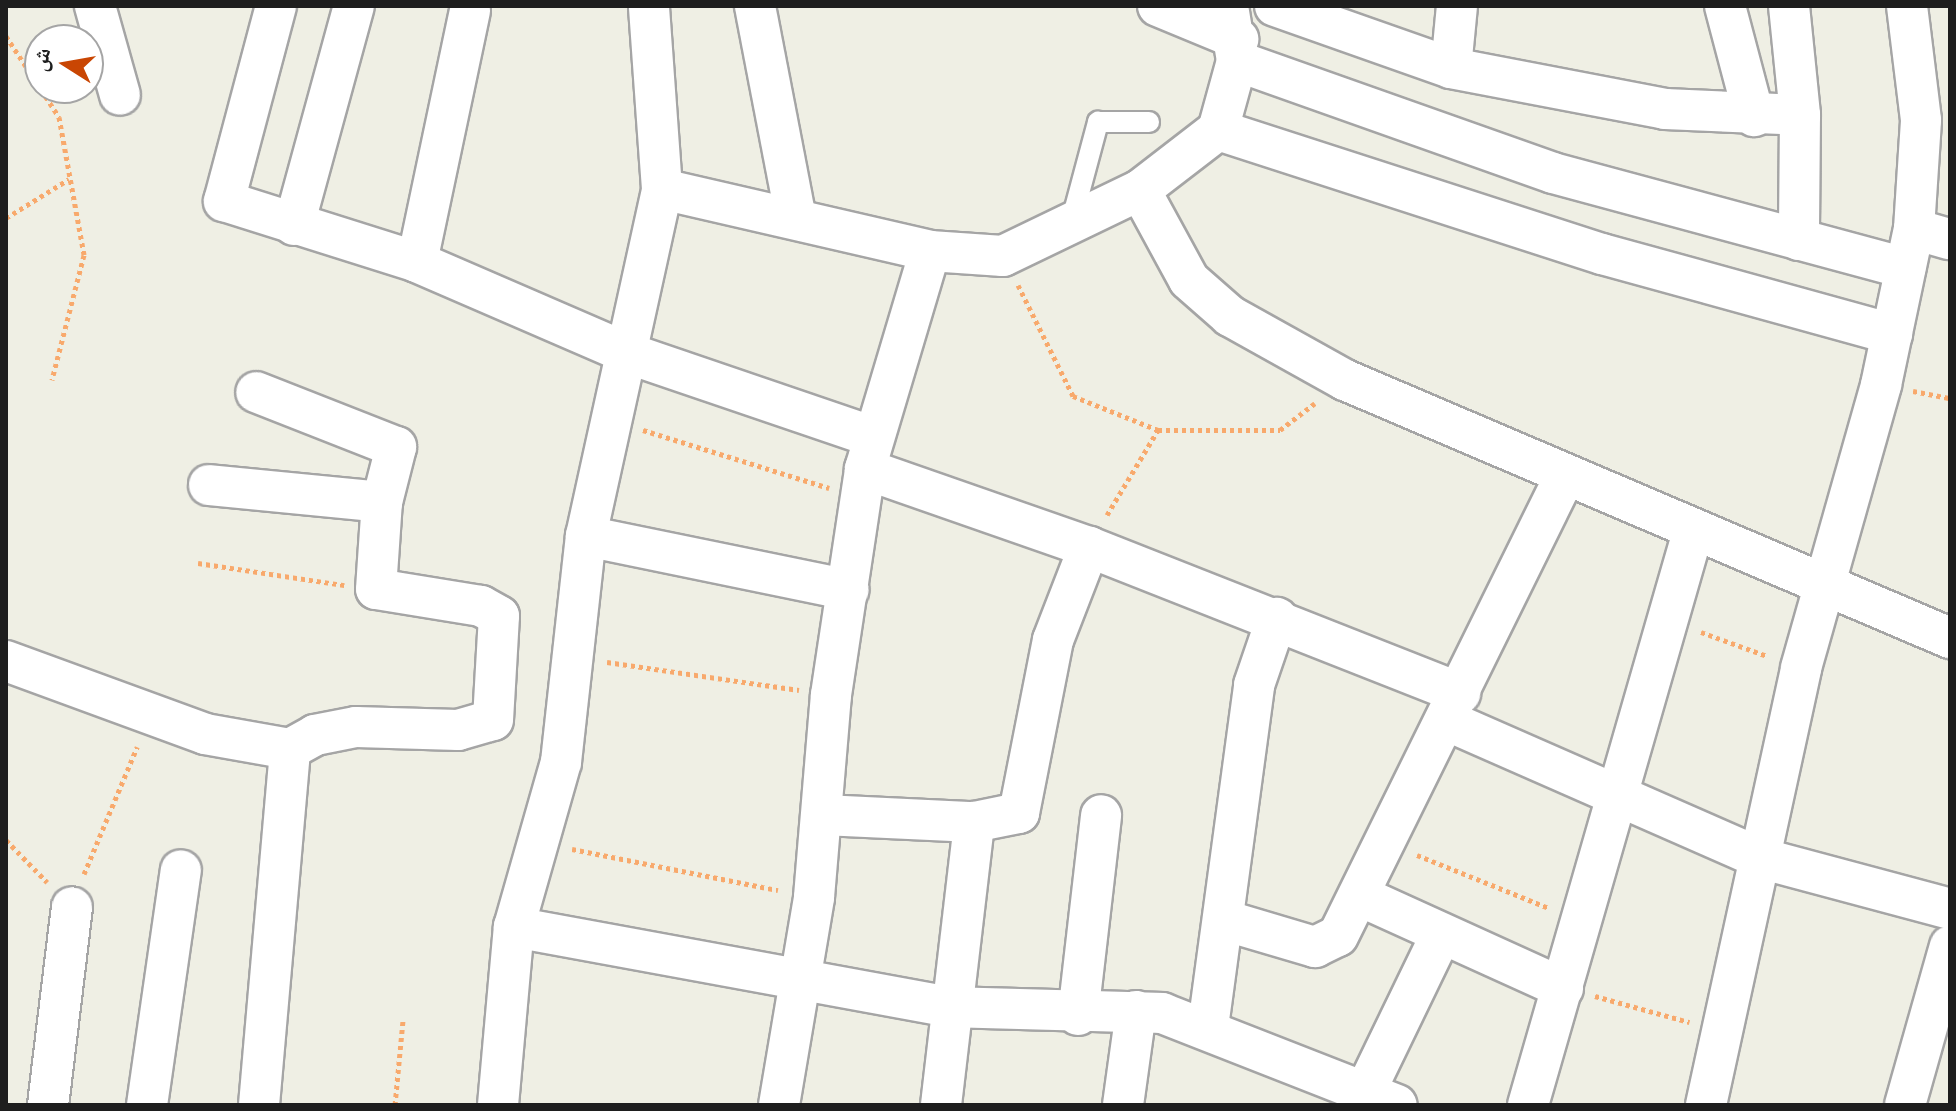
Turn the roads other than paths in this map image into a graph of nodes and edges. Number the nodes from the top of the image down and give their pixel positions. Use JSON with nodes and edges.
{"nodes":[{"id":1,"x":95,"y":6,"type":"edge"},
{"id":2,"x":276,"y":6,"type":"edge"},
{"id":3,"x":354,"y":6,"type":"edge"},
{"id":4,"x":649,"y":6,"type":"edge"},
{"id":5,"x":755,"y":6,"type":"edge"},
{"id":6,"x":1158,"y":6,"type":"edge"},
{"id":7,"x":1275,"y":6,"type":"edge"},
{"id":8,"x":1457,"y":6,"type":"edge"},
{"id":9,"x":1725,"y":6,"type":"edge"},
{"id":10,"x":1789,"y":6,"type":"edge"},
{"id":11,"x":1907,"y":6,"type":"edge"},
{"id":12,"x":470,"y":11,"type":"dead end"},
{"id":13,"x":1234,"y":35,"type":"edge"},
{"id":14,"x":1451,"y":68,"type":"junction"},
{"id":15,"x":120,"y":95,"type":"dead end"},
{"id":16,"x":1800,"y":115,"type":"junction"},
{"id":17,"x":1754,"y":116,"type":"junction"},
{"id":18,"x":1149,"y":122,"type":"dead end"},
{"id":19,"x":1218,"y":130,"type":"junction"},
{"id":20,"x":662,"y":189,"type":"junction"},
{"id":21,"x":1140,"y":190,"type":"junction"},
{"id":22,"x":796,"y":218,"type":"junction"},
{"id":23,"x":1071,"y":223,"type":"junction"},
{"id":24,"x":294,"y":225,"type":"junction"},
{"id":25,"x":1932,"y":234,"type":"edge"},
{"id":26,"x":1799,"y":240,"type":"junction"},
{"id":27,"x":930,"y":251,"type":"junction"},
{"id":28,"x":417,"y":262,"type":"junction"},
{"id":29,"x":1905,"y":268,"type":"junction"},
{"id":30,"x":1892,"y":334,"type":"junction"},
{"id":31,"x":630,"y":354,"type":"junction"},
{"id":32,"x":256,"y":392,"type":"dead end"},
{"id":33,"x":866,"y":467,"type":"junction"},
{"id":34,"x":1564,"y":478,"type":"junction"},
{"id":35,"x":209,"y":485,"type":"dead end"},
{"id":36,"x":382,"y":502,"type":"junction"},
{"id":37,"x":1693,"y":532,"type":"junction"},
{"id":38,"x":586,"y":536,"type":"junction"},
{"id":39,"x":1089,"y":547,"type":"junction"},
{"id":40,"x":1822,"y":585,"type":"junction"},
{"id":41,"x":849,"y":590,"type":"junction"},
{"id":42,"x":1277,"y":618,"type":"junction"},
{"id":43,"x":1950,"y":638,"type":"edge"},
{"id":44,"x":6,"y":661,"type":"edge"},
{"id":45,"x":1454,"y":707,"type":"junction"},
{"id":46,"x":290,"y":749,"type":"junction"},
{"id":47,"x":1616,"y":799,"type":"junction"},
{"id":48,"x":823,"y":815,"type":"junction"},
{"id":49,"x":1101,"y":815,"type":"dead end"},
{"id":50,"x":974,"y":822,"type":"junction"},
{"id":51,"x":1760,"y":858,"type":"junction"},
{"id":52,"x":181,"y":870,"type":"dead end"},
{"id":53,"x":1360,"y":896,"type":"junction"},
{"id":54,"x":72,"y":907,"type":"road end"},
{"id":55,"x":1950,"y":909,"type":"edge"},
{"id":56,"x":1227,"y":921,"type":"junction"},
{"id":57,"x":514,"y":927,"type":"junction"},
{"id":58,"x":1441,"y":935,"type":"junction"},
{"id":59,"x":1950,"y":946,"type":"edge"},
{"id":60,"x":801,"y":981,"type":"junction"},
{"id":61,"x":1563,"y":988,"type":"junction"},
{"id":62,"x":949,"y":1007,"type":"junction"},
{"id":63,"x":1136,"y":1011,"type":"junction"},
{"id":64,"x":1078,"y":1015,"type":"junction"},
{"id":65,"x":1208,"y":1027,"type":"junction"},
{"id":66,"x":1355,"y":1095,"type":"edge"},
{"id":67,"x":48,"y":1105,"type":"edge"},
{"id":68,"x":147,"y":1105,"type":"edge"},
{"id":69,"x":259,"y":1105,"type":"edge"},
{"id":70,"x":498,"y":1105,"type":"edge"},
{"id":71,"x":779,"y":1105,"type":"edge"},
{"id":72,"x":941,"y":1105,"type":"edge"},
{"id":73,"x":1123,"y":1105,"type":"edge"},
{"id":74,"x":1528,"y":1105,"type":"edge"},
{"id":75,"x":1706,"y":1105,"type":"edge"},
{"id":76,"x":1905,"y":1105,"type":"edge"}],
"edges":[{"from":1,"to":15,"type":"street"},
{"from":2,"to":24,"type":"street"},
{"from":3,"to":24,"type":"street"},
{"from":4,"to":20,"type":"street"},
{"from":5,"to":22,"type":"street"},
{"from":6,"to":13,"type":"street"},
{"from":7,"to":14,"type":"street"},
{"from":8,"to":14,"type":"street"},
{"from":9,"to":17,"type":"street"},
{"from":10,"to":16,"type":"street"},
{"from":11,"to":25,"type":"street"},
{"from":12,"to":28,"type":"street"},
{"from":13,"to":19,"type":"street"},
{"from":13,"to":26,"type":"street"},
{"from":14,"to":17,"type":"street"},
{"from":16,"to":17,"type":"street"},
{"from":16,"to":26,"type":"street"},
{"from":18,"to":23,"type":"lane"},
{"from":19,"to":21,"type":"street"},
{"from":19,"to":30,"type":"street"},
{"from":20,"to":22,"type":"street"},
{"from":20,"to":31,"type":"street"},
{"from":21,"to":23,"type":"street"},
{"from":21,"to":34,"type":"street"},
{"from":22,"to":27,"type":"street"},
{"from":23,"to":27,"type":"street"},
{"from":24,"to":28,"type":"street"},
{"from":25,"to":29,"type":"street"},
{"from":26,"to":29,"type":"street"},
{"from":27,"to":33,"type":"street"},
{"from":28,"to":31,"type":"street"},
{"from":29,"to":30,"type":"street"},
{"from":30,"to":40,"type":"street"},
{"from":31,"to":33,"type":"street"},
{"from":31,"to":38,"type":"street"},
{"from":32,"to":36,"type":"street"},
{"from":33,"to":39,"type":"street"},
{"from":33,"to":41,"type":"street"},
{"from":34,"to":37,"type":"street"},
{"from":34,"to":45,"type":"street"},
{"from":35,"to":36,"type":"street"},
{"from":36,"to":46,"type":"street"},
{"from":37,"to":40,"type":"street"},
{"from":37,"to":47,"type":"street"},
{"from":38,"to":41,"type":"street"},
{"from":38,"to":57,"type":"street"},
{"from":39,"to":42,"type":"street"},
{"from":39,"to":50,"type":"street"},
{"from":40,"to":43,"type":"street"},
{"from":40,"to":51,"type":"street"},
{"from":41,"to":48,"type":"street"},
{"from":42,"to":45,"type":"street"},
{"from":42,"to":56,"type":"street"},
{"from":44,"to":46,"type":"street"},
{"from":45,"to":47,"type":"street"},
{"from":45,"to":53,"type":"street"},
{"from":46,"to":69,"type":"street"},
{"from":47,"to":51,"type":"street"},
{"from":47,"to":61,"type":"street"},
{"from":48,"to":50,"type":"street"},
{"from":48,"to":60,"type":"street"},
{"from":49,"to":64,"type":"street"},
{"from":50,"to":62,"type":"street"},
{"from":51,"to":55,"type":"street"},
{"from":51,"to":75,"type":"street"},
{"from":52,"to":68,"type":"street"},
{"from":53,"to":56,"type":"street"},
{"from":53,"to":58,"type":"street"},
{"from":54,"to":67,"type":"street"},
{"from":56,"to":65,"type":"street"},
{"from":57,"to":60,"type":"street"},
{"from":57,"to":70,"type":"street"},
{"from":58,"to":61,"type":"street"},
{"from":58,"to":66,"type":"street"},
{"from":59,"to":76,"type":"street"},
{"from":60,"to":62,"type":"street"},
{"from":60,"to":71,"type":"street"},
{"from":61,"to":74,"type":"street"},
{"from":62,"to":64,"type":"street"},
{"from":62,"to":72,"type":"street"},
{"from":63,"to":64,"type":"street"},
{"from":63,"to":65,"type":"street"},
{"from":63,"to":73,"type":"street"},
{"from":65,"to":66,"type":"street"}]}
